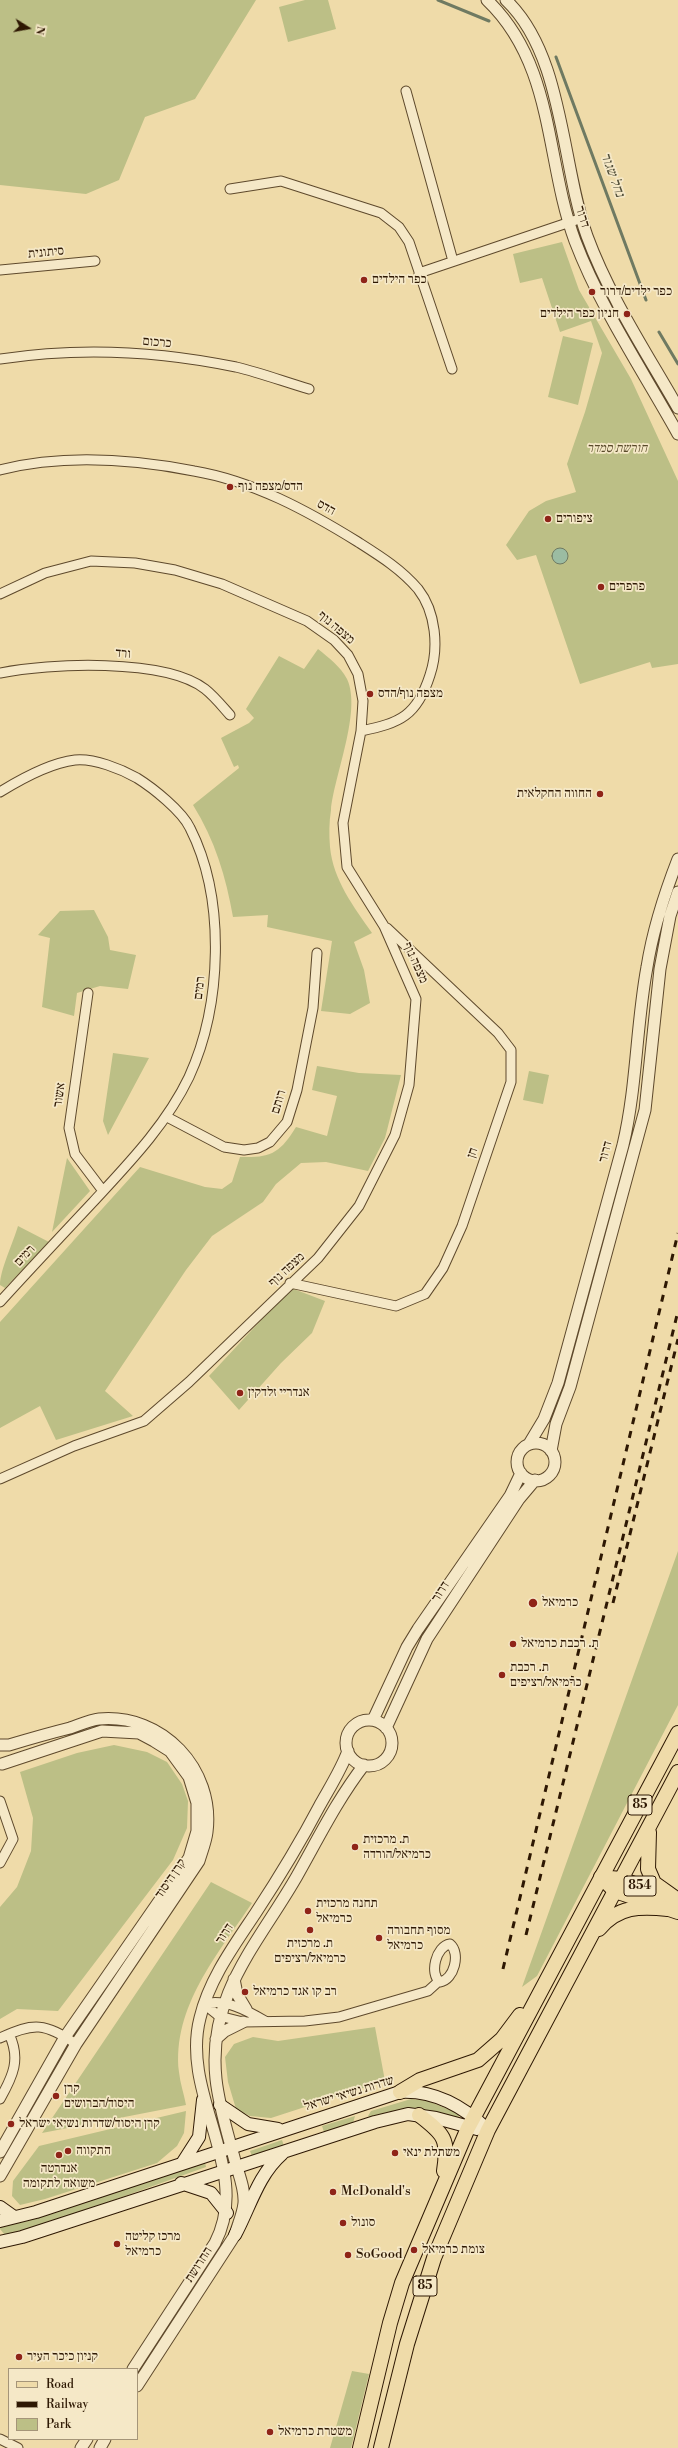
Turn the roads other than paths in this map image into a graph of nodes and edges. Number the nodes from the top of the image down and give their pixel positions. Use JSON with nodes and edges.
{"nodes":[{"id":1,"x":487,"y":0,"type":"edge"},
{"id":2,"x":506,"y":0,"type":"edge"},
{"id":3,"x":406,"y":91,"type":"dead end"},
{"id":4,"x":230,"y":189,"type":"dead end"},
{"id":5,"x":582,"y":218,"type":"junction"},
{"id":6,"x":569,"y":222,"type":"junction"},
{"id":7,"x":94,"y":261,"type":"dead end"},
{"id":8,"x":453,"y":261,"type":"junction"},
{"id":9,"x":0,"y":270,"type":"edge"},
{"id":10,"x":419,"y":273,"type":"junction"},
{"id":11,"x":0,"y":359,"type":"edge"},
{"id":12,"x":452,"y":369,"type":"dead end"},
{"id":13,"x":309,"y":389,"type":"dead end"},
{"id":14,"x":678,"y":408,"type":"edge"},
{"id":15,"x":678,"y":434,"type":"edge"},
{"id":16,"x":1,"y":468,"type":"edge"},
{"id":17,"x":0,"y":594,"type":"edge"},
{"id":18,"x":0,"y":673,"type":"edge"},
{"id":19,"x":230,"y":715,"type":"dead end"},
{"id":20,"x":361,"y":731,"type":"junction"},
{"id":21,"x":0,"y":792,"type":"edge"},
{"id":22,"x":678,"y":859,"type":"edge"},
{"id":23,"x":678,"y":892,"type":"edge"},
{"id":24,"x":384,"y":926,"type":"junction"},
{"id":25,"x":317,"y":953,"type":"dead end"},
{"id":26,"x":88,"y":993,"type":"dead end"},
{"id":27,"x":167,"y":1118,"type":"junction"},
{"id":28,"x":103,"y":1191,"type":"junction"},
{"id":29,"x":290,"y":1283,"type":"junction"},
{"id":30,"x":2,"y":1297,"type":"edge"},
{"id":31,"x":529,"y":1444,"type":"junction"},
{"id":32,"x":551,"y":1451,"type":"junction"},
{"id":33,"x":521,"y":1472,"type":"junction"},
{"id":34,"x":0,"y":1478,"type":"edge"},
{"id":35,"x":535,"y":1480,"type":"junction"},
{"id":36,"x":373,"y":1720,"type":"junction"},
{"id":37,"x":386,"y":1728,"type":"junction"},
{"id":38,"x":678,"y":1733,"type":"edge"},
{"id":39,"x":0,"y":1745,"type":"edge"},
{"id":40,"x":0,"y":1749,"type":"edge"},
{"id":41,"x":348,"y":1751,"type":"junction"},
{"id":42,"x":364,"y":1765,"type":"junction"},
{"id":43,"x":1,"y":1766,"type":"edge"},
{"id":44,"x":678,"y":1772,"type":"edge"},
{"id":45,"x":0,"y":1801,"type":"edge"},
{"id":46,"x":314,"y":1817,"type":"junction"},
{"id":47,"x":651,"y":1824,"type":"junction"},
{"id":48,"x":324,"y":1826,"type":"junction"},
{"id":49,"x":0,"y":1863,"type":"edge"},
{"id":50,"x":602,"y":1877,"type":"junction"},
{"id":51,"x":618,"y":1885,"type":"junction"},
{"id":52,"x":675,"y":1905,"type":"edge"},
{"id":53,"x":585,"y":1947,"type":"junction"},
{"id":54,"x":234,"y":1978,"type":"junction"},
{"id":55,"x":439,"y":1981,"type":"dead end"},
{"id":56,"x":546,"y":1981,"type":"junction"},
{"id":57,"x":204,"y":2004,"type":"junction"},
{"id":58,"x":223,"y":2004,"type":"junction"},
{"id":59,"x":246,"y":2009,"type":"junction"},
{"id":60,"x":219,"y":2016,"type":"junction"},
{"id":61,"x":265,"y":2021,"type":"junction"},
{"id":62,"x":243,"y":2022,"type":"junction"},
{"id":63,"x":9,"y":2034,"type":"junction"},
{"id":64,"x":65,"y":2037,"type":"junction"},
{"id":65,"x":0,"y":2038,"type":"edge"},
{"id":66,"x":216,"y":2039,"type":"junction"},
{"id":67,"x":76,"y":2044,"type":"junction"},
{"id":68,"x":400,"y":2092,"type":"junction"},
{"id":69,"x":0,"y":2099,"type":"edge"},
{"id":70,"x":203,"y":2100,"type":"junction"},
{"id":71,"x":220,"y":2105,"type":"junction"},
{"id":72,"x":419,"y":2115,"type":"junction"},
{"id":73,"x":471,"y":2122,"type":"junction"},
{"id":74,"x":283,"y":2129,"type":"junction"},
{"id":75,"x":488,"y":2130,"type":"junction"},
{"id":76,"x":231,"y":2147,"type":"junction"},
{"id":77,"x":218,"y":2151,"type":"junction"},
{"id":78,"x":286,"y":2151,"type":"junction"},
{"id":79,"x":0,"y":2152,"type":"edge"},
{"id":80,"x":183,"y":2162,"type":"junction"},
{"id":81,"x":237,"y":2166,"type":"junction"},
{"id":82,"x":223,"y":2171,"type":"junction"},
{"id":83,"x":0,"y":2176,"type":"edge"},
{"id":84,"x":181,"y":2183,"type":"junction"},
{"id":85,"x":441,"y":2188,"type":"junction"},
{"id":86,"x":0,"y":2207,"type":"edge"},
{"id":87,"x":227,"y":2213,"type":"junction"},
{"id":88,"x":14,"y":2217,"type":"junction"},
{"id":89,"x":0,"y":2221,"type":"edge"},
{"id":90,"x":234,"y":2235,"type":"junction"},
{"id":91,"x":0,"y":2242,"type":"edge"},
{"id":92,"x":133,"y":2368,"type":"edge"},
{"id":93,"x":138,"y":2384,"type":"edge"},
{"id":94,"x":0,"y":2439,"type":"edge"},
{"id":95,"x":10,"y":2446,"type":"edge"},
{"id":96,"x":18,"y":2448,"type":"edge"},
{"id":97,"x":360,"y":2448,"type":"edge"},
{"id":98,"x":381,"y":2448,"type":"edge"}],
"edges":[{"from":1,"to":6,"type":"street","name":"דרור"},
{"from":2,"to":5,"type":"street","name":"דרור"},
{"from":3,"to":8,"type":"street"},
{"from":4,"to":10,"type":"street"},
{"from":5,"to":6,"type":"street"},
{"from":5,"to":14,"type":"street","name":"דרור"},
{"from":6,"to":8,"type":"street"},
{"from":6,"to":15,"type":"street","name":"דרור"},
{"from":7,"to":9,"type":"street","name":"סיתונית"},
{"from":8,"to":10,"type":"street"},
{"from":10,"to":12,"type":"street"},
{"from":11,"to":13,"type":"street","name":"כרכום"},
{"from":16,"to":20,"type":"street","name":"הדס"},
{"from":17,"to":20,"type":"street","name":"מצפה נוף"},
{"from":18,"to":19,"type":"street","name":"ורד"},
{"from":20,"to":24,"type":"street","name":"מצפה נוף"},
{"from":21,"to":27,"type":"street","name":"רמים"},
{"from":22,"to":31,"type":"street","name":"דרור"},
{"from":23,"to":32,"type":"street"},
{"from":24,"to":29,"type":"street","name":"מצפה נוף"},
{"from":24,"to":29,"type":"street","name":"חן"},
{"from":25,"to":27,"type":"street","name":"רותם"},
{"from":26,"to":28,"type":"street","name":"אשור"},
{"from":27,"to":28,"type":"street","name":"רמים"},
{"from":28,"to":30,"type":"street","name":"רמים"},
{"from":29,"to":34,"type":"street","name":"מצפה נוף"},
{"from":31,"to":32,"type":"street"},
{"from":31,"to":33,"type":"street"},
{"from":32,"to":35,"type":"street"},
{"from":33,"to":35,"type":"street"},
{"from":33,"to":36,"type":"street","name":"דרור"},
{"from":35,"to":37,"type":"street","name":"דרור"},
{"from":36,"to":37,"type":"street"},
{"from":36,"to":41,"type":"street"},
{"from":37,"to":42,"type":"street"},
{"from":38,"to":50,"type":"main road","number":"85"},
{"from":39,"to":67,"type":"street","name":"קרן היסוד"},
{"from":40,"to":43,"type":"street"},
{"from":41,"to":42,"type":"street"},
{"from":41,"to":46,"type":"street","name":"דרור"},
{"from":42,"to":48,"type":"street"},
{"from":43,"to":64,"type":"street","name":"קרן היסוד"},
{"from":44,"to":47,"type":"main road","number":"85"},
{"from":45,"to":49,"type":"street"},
{"from":46,"to":48,"type":"street"},
{"from":46,"to":57,"type":"street","name":"דרור"},
{"from":47,"to":51,"type":"main road","number":"85"},
{"from":47,"to":52,"type":"main road"},
{"from":48,"to":54,"type":"street"},
{"from":50,"to":51,"type":"main road","number":"854"},
{"from":50,"to":56,"type":"main road","number":"85"},
{"from":51,"to":52,"type":"main road","number":"854"},
{"from":51,"to":53,"type":"main road","number":"85"},
{"from":52,"to":53,"type":"main road"},
{"from":53,"to":75,"type":"main road","number":"85"},
{"from":54,"to":58,"type":"street"},
{"from":54,"to":59,"type":"street"},
{"from":55,"to":61,"type":"street"},
{"from":56,"to":68,"type":"main road"},
{"from":56,"to":73,"type":"main road","number":"85"},
{"from":57,"to":58,"type":"street"},
{"from":57,"to":60,"type":"street"},
{"from":57,"to":70,"type":"street","name":"דרור"},
{"from":58,"to":59,"type":"street"},
{"from":58,"to":60,"type":"street"},
{"from":59,"to":61,"type":"street"},
{"from":60,"to":62,"type":"street"},
{"from":60,"to":66,"type":"street"},
{"from":61,"to":62,"type":"street"},
{"from":62,"to":66,"type":"street"},
{"from":63,"to":64,"type":"street"},
{"from":63,"to":65,"type":"street"},
{"from":63,"to":69,"type":"street"},
{"from":64,"to":67,"type":"street"},
{"from":64,"to":79,"type":"street","name":"קרן היסוד"},
{"from":66,"to":71,"type":"street"},
{"from":67,"to":83,"type":"street","name":"קרן היסוד"},
{"from":68,"to":73,"type":"main road","name":"שדרות נשיאי ישראל"},
{"from":68,"to":74,"type":"main road","name":"שדרות נשיאי ישראל"},
{"from":70,"to":77,"type":"street","name":"דרור"},
{"from":70,"to":80,"type":"main road"},
{"from":71,"to":74,"type":"main road"},
{"from":71,"to":76,"type":"street"},
{"from":72,"to":73,"type":"main road"},
{"from":72,"to":78,"type":"main road"},
{"from":72,"to":85,"type":"main road"},
{"from":73,"to":75,"type":"main road","name":"שדרות נשיאי ישראל"},
{"from":73,"to":85,"type":"main road","number":"85"},
{"from":74,"to":76,"type":"main road","name":"שדרות נשיאי ישראל"},
{"from":75,"to":98,"type":"main road","number":"85"},
{"from":76,"to":77,"type":"main road","name":"שדרות נשיאי ישראל"},
{"from":76,"to":81,"type":"street","name":"החרושת"},
{"from":77,"to":80,"type":"main road","name":"שדרות נשיאי ישראל"},
{"from":77,"to":82,"type":"street","name":"החרושת"},
{"from":78,"to":81,"type":"main road"},
{"from":78,"to":90,"type":"main road"},
{"from":80,"to":88,"type":"main road","name":"שדרות נשיאי ישראל"},
{"from":81,"to":82,"type":"main road"},
{"from":81,"to":90,"type":"street","name":"החרושת"},
{"from":82,"to":84,"type":"main road"},
{"from":82,"to":87,"type":"street","name":"החרושת"},
{"from":84,"to":87,"type":"main road"},
{"from":84,"to":91,"type":"main road"},
{"from":85,"to":97,"type":"main road","number":"85"},
{"from":86,"to":88,"type":"main road"},
{"from":87,"to":92,"type":"street","name":"החרושת"},
{"from":88,"to":89,"type":"main road","name":"שדרות נשיאי ישראל"},
{"from":90,"to":93,"type":"street","name":"החרושת"},
{"from":94,"to":95,"type":"street"},
{"from":95,"to":96,"type":"street"}]}
